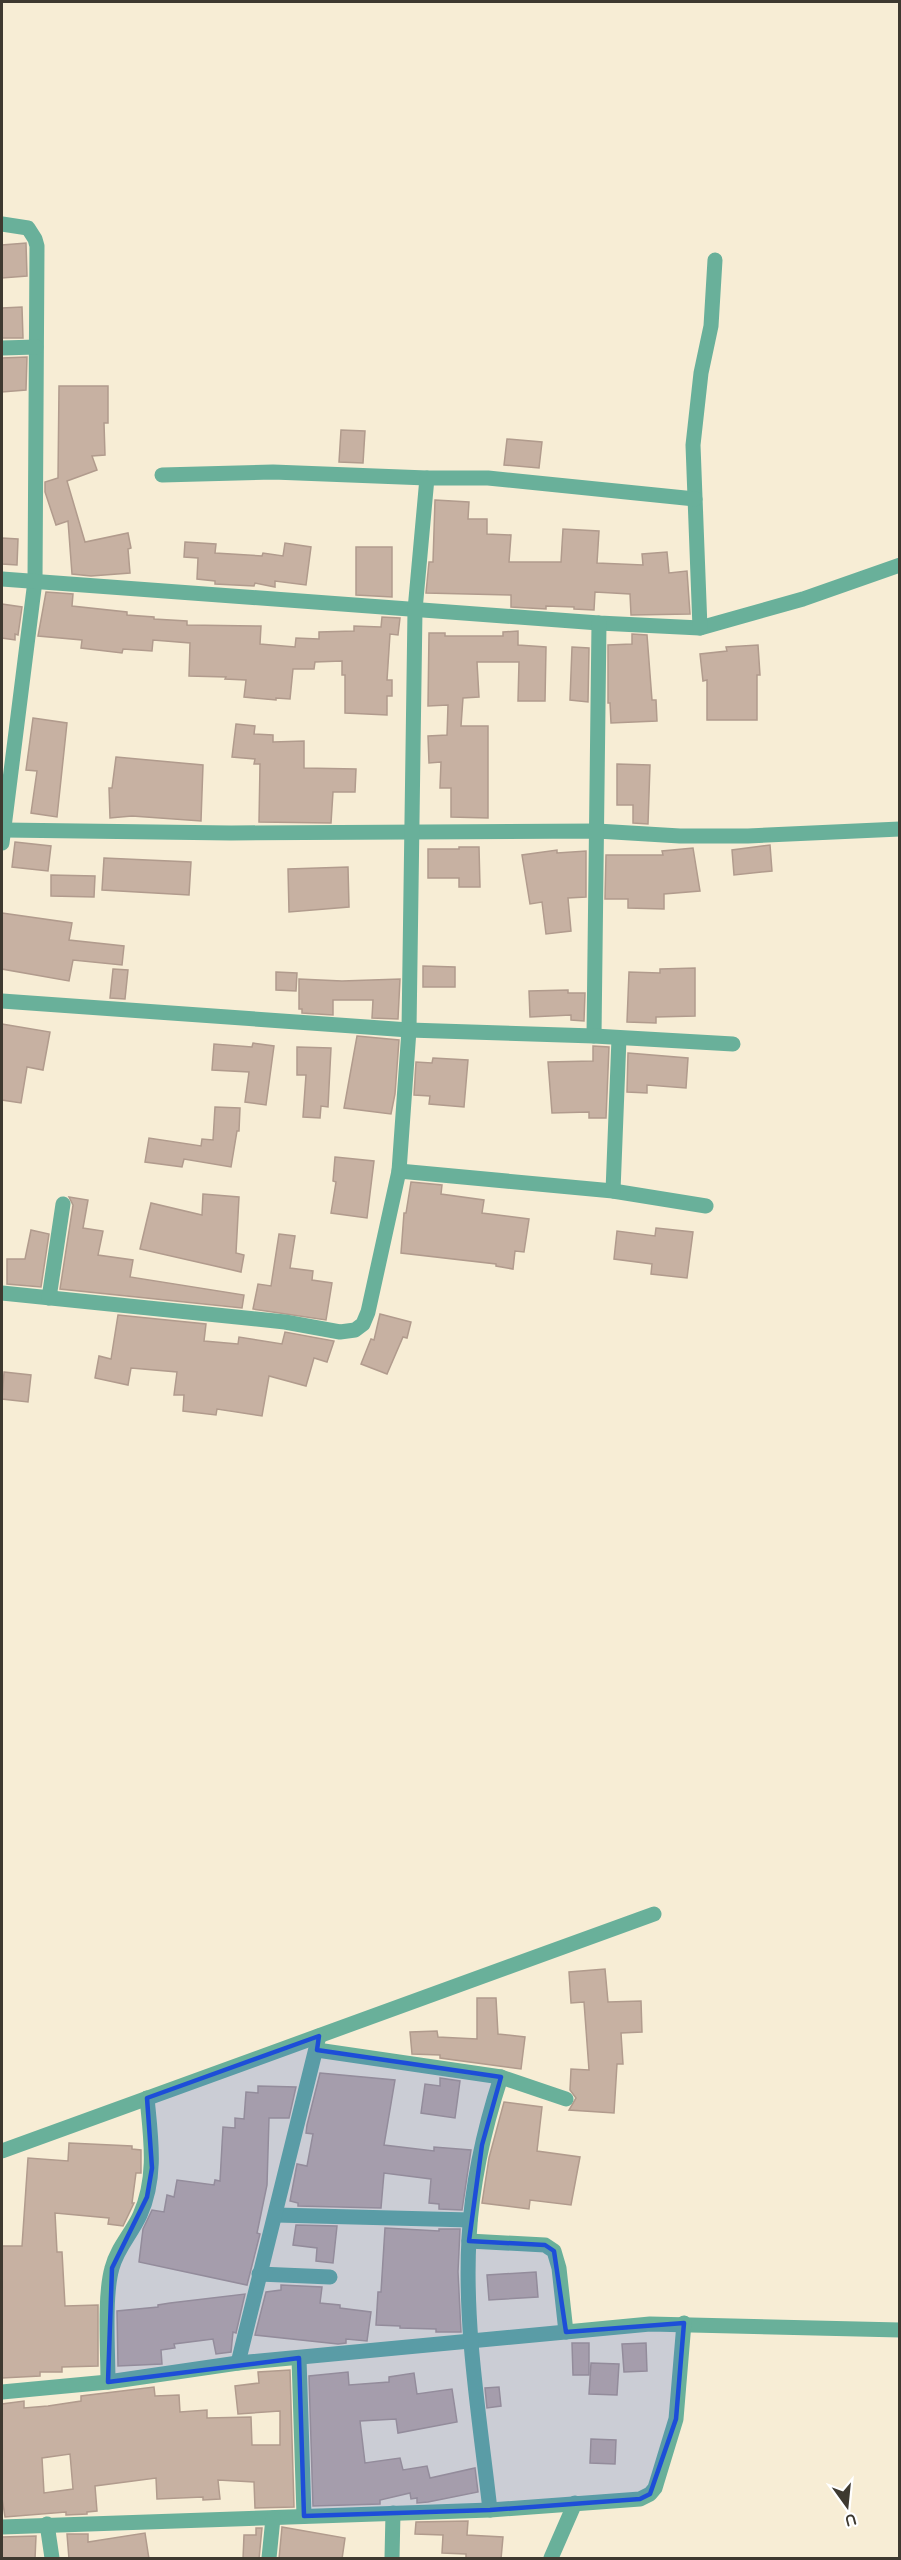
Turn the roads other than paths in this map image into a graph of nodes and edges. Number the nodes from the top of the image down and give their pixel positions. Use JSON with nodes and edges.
{"nodes":[{"id":1,"x":2,"y":225,"type":"edge"},
{"id":2,"x":716,"y":260,"type":"dead end"},
{"id":3,"x":36,"y":347,"type":"junction"},
{"id":4,"x":2,"y":348,"type":"edge"},
{"id":5,"x":162,"y":475,"type":"dead end"},
{"id":6,"x":426,"y":478,"type":"junction"},
{"id":7,"x":695,"y":499,"type":"junction"},
{"id":8,"x":900,"y":565,"type":"edge"},
{"id":9,"x":2,"y":579,"type":"edge"},
{"id":10,"x":35,"y":581,"type":"junction"},
{"id":11,"x":416,"y":610,"type":"junction"},
{"id":12,"x":599,"y":623,"type":"junction"},
{"id":13,"x":700,"y":628,"type":"junction"},
{"id":14,"x":900,"y":829,"type":"edge"},
{"id":15,"x":597,"y":831,"type":"junction"},
{"id":16,"x":413,"y":832,"type":"junction"},
{"id":17,"x":3,"y":836,"type":"edge"},
{"id":18,"x":2,"y":1001,"type":"edge"},
{"id":19,"x":409,"y":1030,"type":"junction"},
{"id":20,"x":594,"y":1036,"type":"junction"},
{"id":21,"x":619,"y":1038,"type":"junction"},
{"id":22,"x":733,"y":1044,"type":"dead end"},
{"id":23,"x":399,"y":1171,"type":"junction"},
{"id":24,"x":613,"y":1191,"type":"junction"},
{"id":25,"x":63,"y":1204,"type":"dead end"},
{"id":26,"x":706,"y":1206,"type":"dead end"},
{"id":27,"x":2,"y":1293,"type":"edge"},
{"id":28,"x":49,"y":1298,"type":"junction"},
{"id":29,"x":654,"y":1914,"type":"dead end"},
{"id":30,"x":318,"y":2043,"type":"junction"},
{"id":31,"x":501,"y":2078,"type":"junction"},
{"id":32,"x":147,"y":2098,"type":"junction"},
{"id":33,"x":566,"y":2099,"type":"dead end"},
{"id":34,"x":2,"y":2151,"type":"edge"},
{"id":35,"x":276,"y":2214,"type":"junction"},
{"id":36,"x":470,"y":2220,"type":"junction"},
{"id":37,"x":469,"y":2241,"type":"junction"},
{"id":38,"x":259,"y":2274,"type":"junction"},
{"id":39,"x":330,"y":2277,"type":"dead end"},
{"id":40,"x":684,"y":2323,"type":"junction"},
{"id":41,"x":900,"y":2330,"type":"edge"},
{"id":42,"x":566,"y":2332,"type":"junction"},
{"id":43,"x":471,"y":2341,"type":"junction"},
{"id":44,"x":299,"y":2358,"type":"junction"},
{"id":45,"x":238,"y":2363,"type":"junction"},
{"id":46,"x":108,"y":2382,"type":"junction"},
{"id":47,"x":2,"y":2392,"type":"edge"},
{"id":48,"x":574,"y":2503,"type":"junction"},
{"id":49,"x":490,"y":2510,"type":"junction"},
{"id":50,"x":393,"y":2513,"type":"junction"},
{"id":51,"x":303,"y":2516,"type":"junction"},
{"id":52,"x":273,"y":2518,"type":"junction"},
{"id":53,"x":47,"y":2524,"type":"junction"},
{"id":54,"x":2,"y":2527,"type":"edge"},
{"id":55,"x":52,"y":2559,"type":"edge"},
{"id":56,"x":270,"y":2559,"type":"edge"},
{"id":57,"x":392,"y":2559,"type":"edge"},
{"id":58,"x":551,"y":2559,"type":"edge"}],
"edges":[{"from":1,"to":3,"type":"street"},
{"from":2,"to":7,"type":"street"},
{"from":3,"to":4,"type":"street"},
{"from":3,"to":10,"type":"street"},
{"from":5,"to":6,"type":"street"},
{"from":6,"to":7,"type":"street"},
{"from":6,"to":11,"type":"street"},
{"from":7,"to":13,"type":"street"},
{"from":8,"to":13,"type":"street"},
{"from":9,"to":10,"type":"street"},
{"from":10,"to":11,"type":"street"},
{"from":10,"to":17,"type":"street"},
{"from":11,"to":12,"type":"street"},
{"from":11,"to":16,"type":"street"},
{"from":12,"to":13,"type":"street"},
{"from":12,"to":15,"type":"street"},
{"from":14,"to":15,"type":"street"},
{"from":15,"to":16,"type":"street"},
{"from":15,"to":20,"type":"street"},
{"from":16,"to":17,"type":"street"},
{"from":16,"to":19,"type":"street"},
{"from":18,"to":19,"type":"street"},
{"from":19,"to":20,"type":"street"},
{"from":19,"to":23,"type":"street"},
{"from":20,"to":21,"type":"street"},
{"from":21,"to":22,"type":"street"},
{"from":21,"to":24,"type":"street"},
{"from":23,"to":24,"type":"street"},
{"from":23,"to":28,"type":"street"},
{"from":24,"to":26,"type":"street"},
{"from":25,"to":28,"type":"street"},
{"from":27,"to":28,"type":"street"},
{"from":29,"to":30,"type":"street"},
{"from":30,"to":31,"type":"street"},
{"from":30,"to":32,"type":"street"},
{"from":30,"to":35,"type":"street"},
{"from":31,"to":33,"type":"street"},
{"from":31,"to":36,"type":"street"},
{"from":32,"to":34,"type":"street"},
{"from":32,"to":46,"type":"street"},
{"from":35,"to":36,"type":"street"},
{"from":35,"to":38,"type":"street"},
{"from":36,"to":37,"type":"street"},
{"from":37,"to":42,"type":"street"},
{"from":37,"to":43,"type":"street"},
{"from":38,"to":39,"type":"street"},
{"from":38,"to":45,"type":"street"},
{"from":40,"to":41,"type":"street"},
{"from":40,"to":42,"type":"street"},
{"from":40,"to":48,"type":"street"},
{"from":42,"to":43,"type":"street"},
{"from":43,"to":44,"type":"street"},
{"from":43,"to":49,"type":"street"},
{"from":44,"to":45,"type":"street"},
{"from":44,"to":51,"type":"street"},
{"from":45,"to":46,"type":"street"},
{"from":46,"to":47,"type":"street"},
{"from":48,"to":49,"type":"street"},
{"from":48,"to":58,"type":"street"},
{"from":49,"to":50,"type":"street"},
{"from":50,"to":51,"type":"street"},
{"from":50,"to":57,"type":"street"},
{"from":51,"to":52,"type":"street"},
{"from":52,"to":53,"type":"street"},
{"from":52,"to":56,"type":"street"},
{"from":53,"to":54,"type":"street"},
{"from":53,"to":55,"type":"street"}]}
